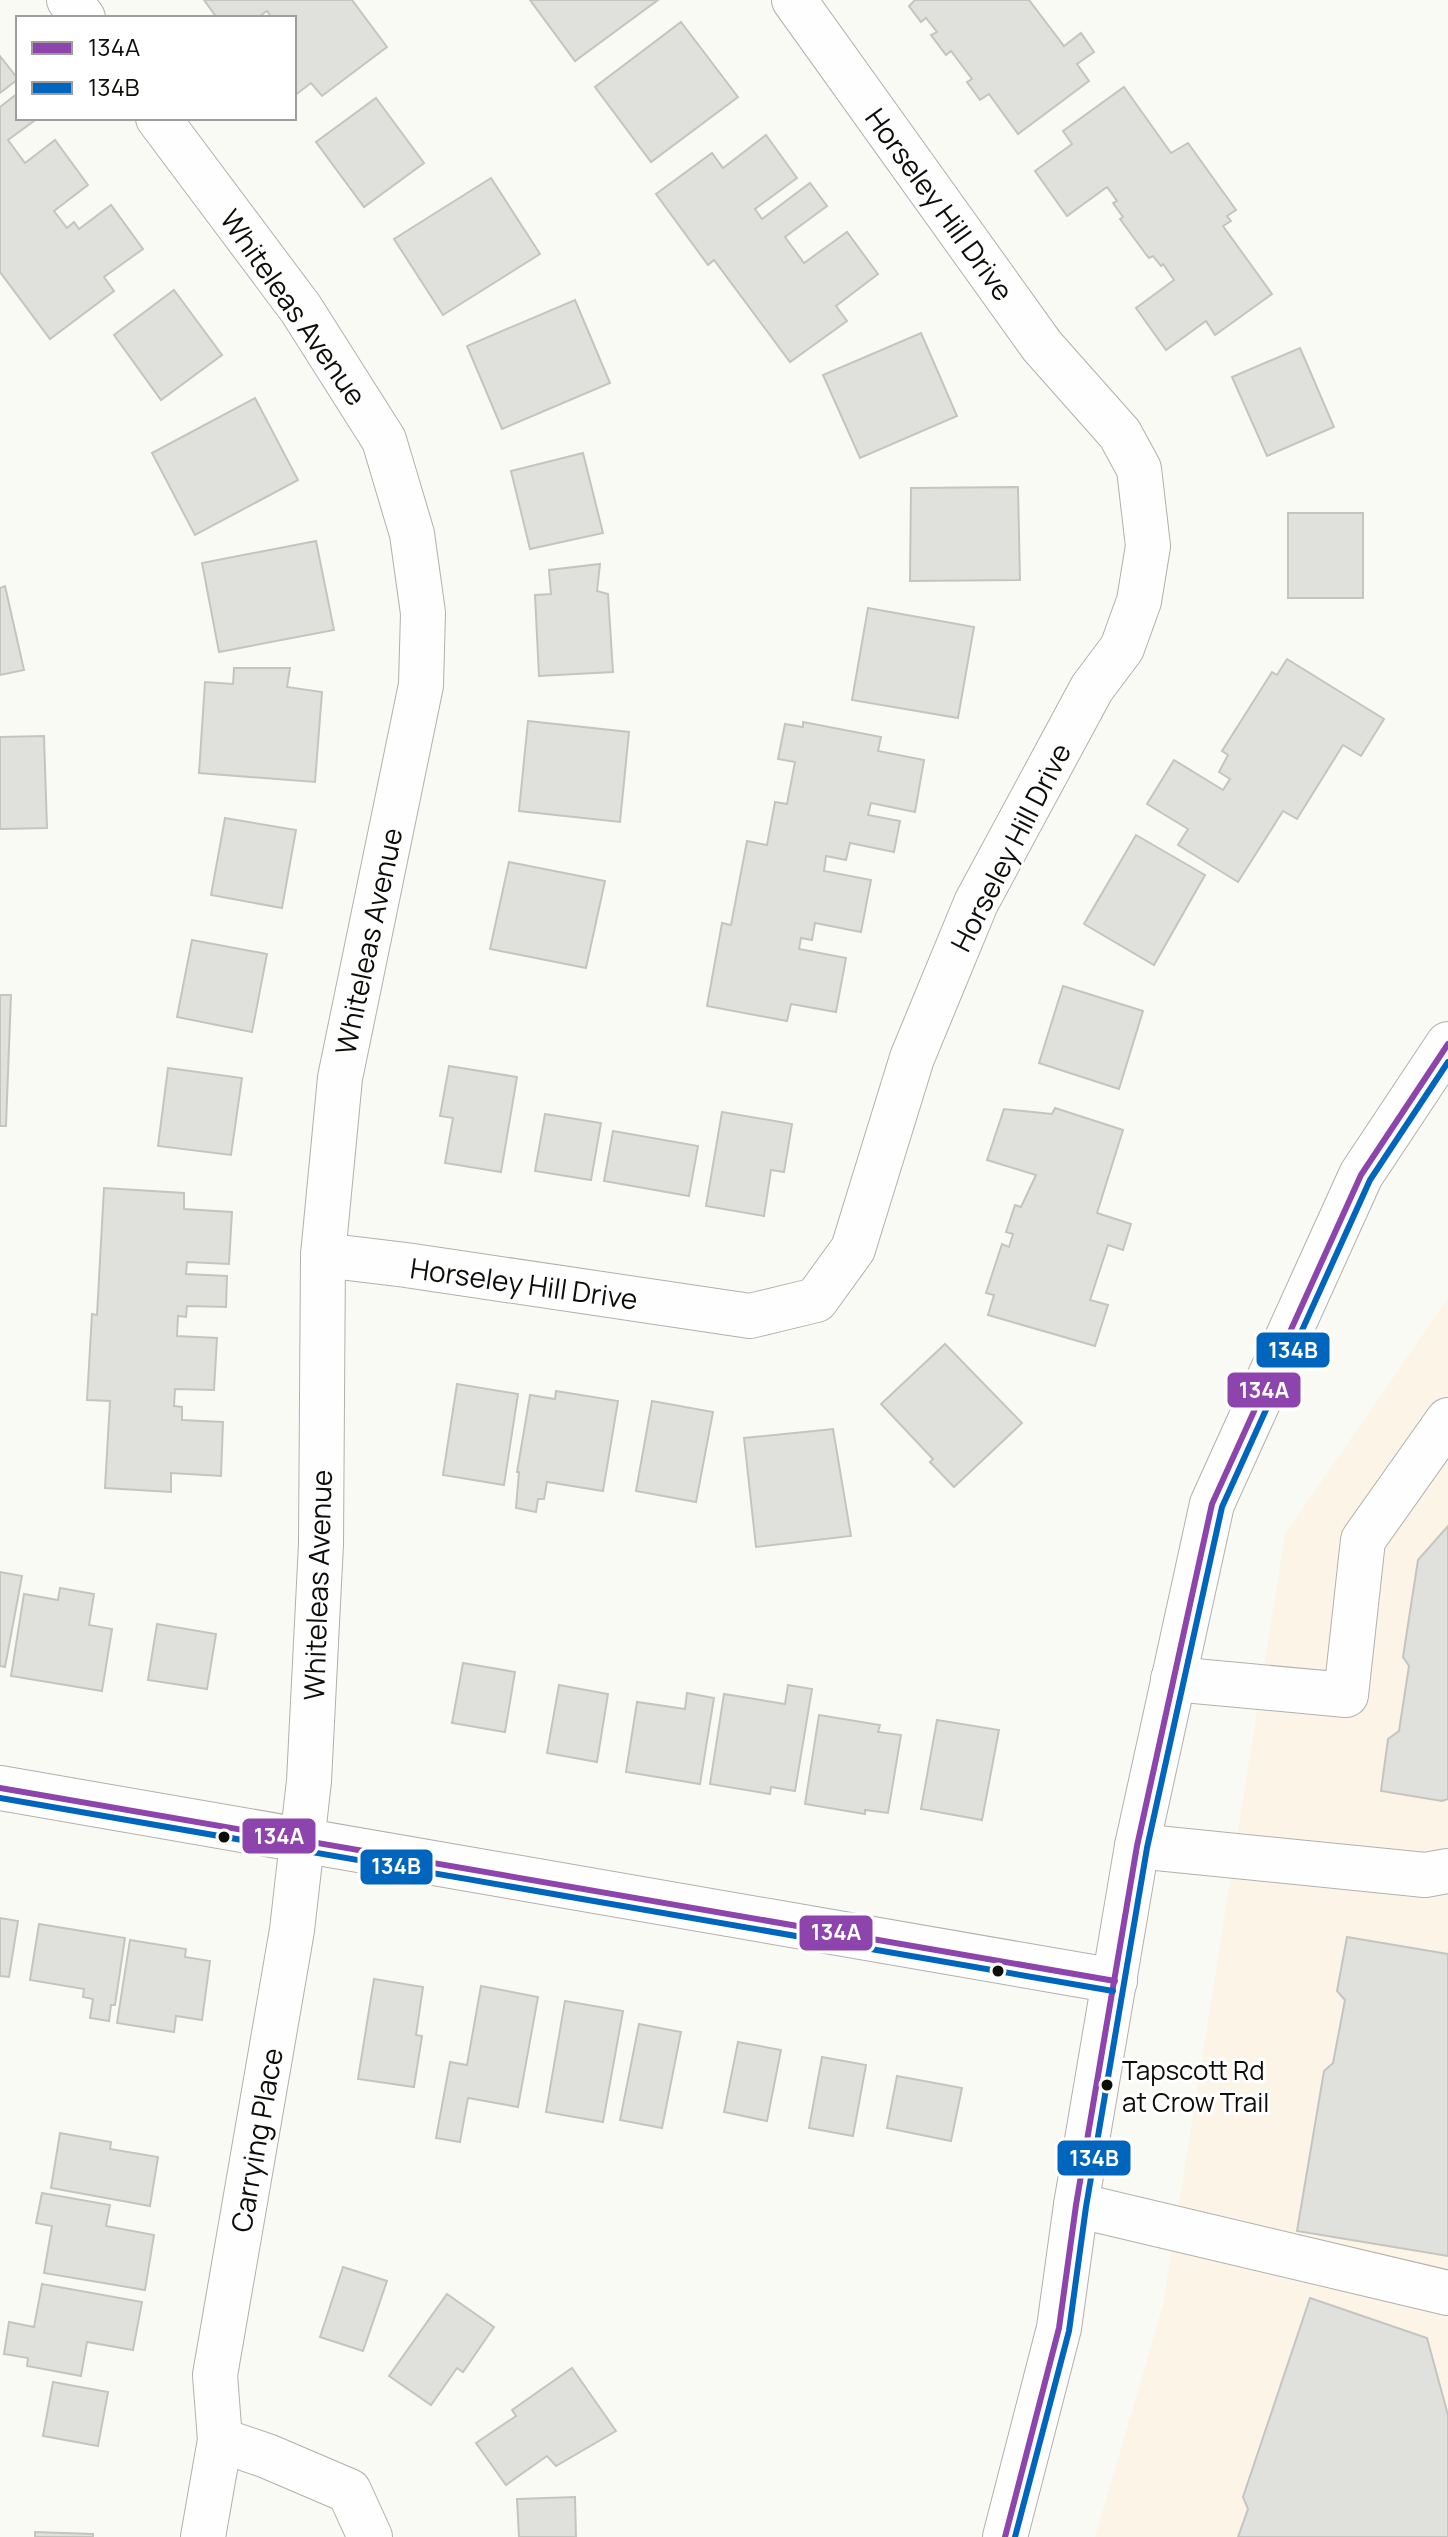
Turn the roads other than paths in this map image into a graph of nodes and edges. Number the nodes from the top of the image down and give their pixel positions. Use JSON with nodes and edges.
{"nodes":[{"id":1,"x":69,"y":0,"type":"edge"},
{"id":2,"x":794,"y":0,"type":"edge"},
{"id":3,"x":81,"y":16,"type":"edge"},
{"id":4,"x":159,"y":120,"type":"edge"},
{"id":5,"x":1448,"y":1044,"type":"edge"},
{"id":6,"x":323,"y":1255,"type":"junction"},
{"id":7,"x":1448,"y":1420,"type":"edge"},
{"id":8,"x":1173,"y":1679,"type":"junction"},
{"id":9,"x":0,"y":1788,"type":"edge"},
{"id":10,"x":303,"y":1841,"type":"junction"},
{"id":11,"x":1137,"y":1846,"type":"junction"},
{"id":12,"x":1448,"y":1871,"type":"edge"},
{"id":13,"x":1115,"y":1981,"type":"junction"},
{"id":14,"x":1076,"y":2205,"type":"junction"},
{"id":15,"x":1448,"y":2293,"type":"edge"},
{"id":16,"x":220,"y":2440,"type":"junction"},
{"id":17,"x":203,"y":2537,"type":"edge"},
{"id":18,"x":370,"y":2537,"type":"edge"},
{"id":19,"x":1005,"y":2537,"type":"edge"}],
"edges":[{"from":1,"to":3,"type":"street"},
{"from":2,"to":6,"type":"street","name":"Horseley Hill Drive"},
{"from":4,"to":6,"type":"street","name":"Whiteleas Avenue"},
{"from":5,"to":8,"type":"street"},
{"from":6,"to":10,"type":"street","name":"Whiteleas Avenue"},
{"from":7,"to":8,"type":"street"},
{"from":8,"to":11,"type":"street"},
{"from":9,"to":10,"type":"street"},
{"from":10,"to":13,"type":"street"},
{"from":10,"to":16,"type":"street","name":"Carrying Place"},
{"from":11,"to":12,"type":"street"},
{"from":11,"to":13,"type":"street"},
{"from":13,"to":14,"type":"street"},
{"from":14,"to":15,"type":"street"},
{"from":14,"to":19,"type":"street"},
{"from":16,"to":17,"type":"street","name":"Carrying Place"},
{"from":16,"to":18,"type":"street"}]}
